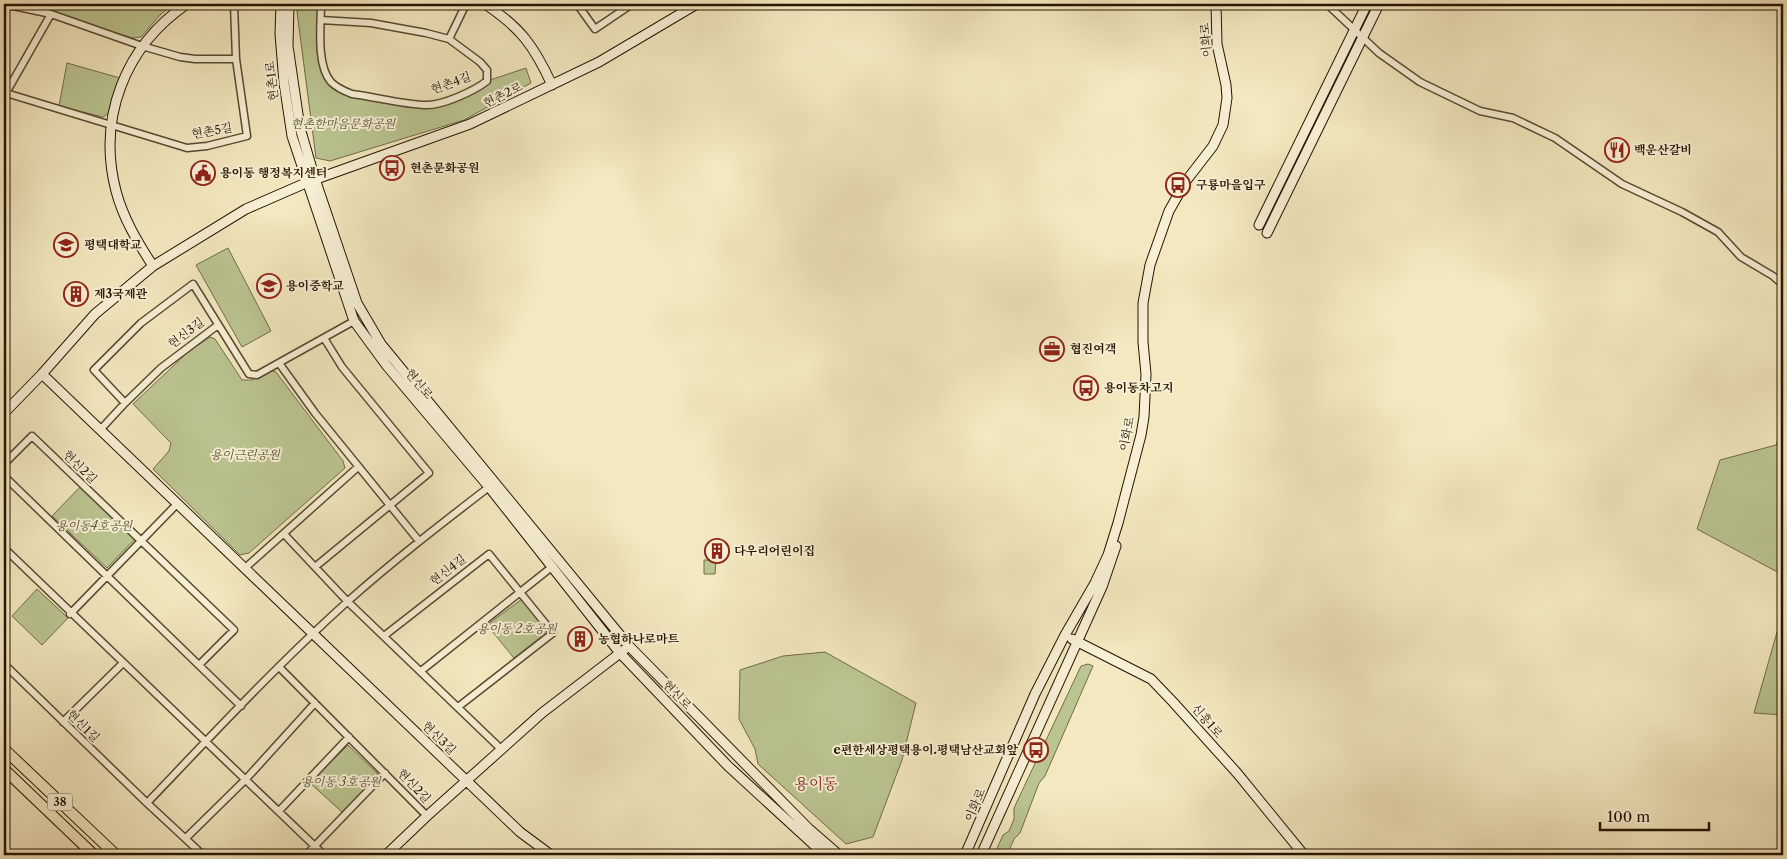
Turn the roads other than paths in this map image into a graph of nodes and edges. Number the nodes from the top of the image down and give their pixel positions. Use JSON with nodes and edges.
{"nodes":[{"id":1,"x":4,"y":4,"type":"edge"},
{"id":2,"x":187,"y":4,"type":"edge"},
{"id":3,"x":234,"y":4,"type":"edge"},
{"id":4,"x":281,"y":4,"type":"edge"},
{"id":5,"x":289,"y":4,"type":"edge"},
{"id":6,"x":321,"y":4,"type":"edge"},
{"id":7,"x":466,"y":4,"type":"edge"},
{"id":8,"x":485,"y":4,"type":"edge"},
{"id":9,"x":577,"y":4,"type":"edge"},
{"id":10,"x":632,"y":4,"type":"edge"},
{"id":11,"x":1216,"y":4,"type":"edge"},
{"id":12,"x":1221,"y":4,"type":"edge"},
{"id":13,"x":1327,"y":4,"type":"edge"},
{"id":14,"x":1367,"y":4,"type":"edge"},
{"id":15,"x":1378,"y":4,"type":"edge"},
{"id":16,"x":693,"y":5,"type":"edge"},
{"id":17,"x":51,"y":14,"type":"junction"},
{"id":18,"x":321,"y":20,"type":"junction"},
{"id":19,"x":1354,"y":30,"type":"junction"},
{"id":20,"x":1362,"y":37,"type":"junction"},
{"id":21,"x":449,"y":39,"type":"junction"},
{"id":22,"x":142,"y":46,"type":"junction"},
{"id":23,"x":236,"y":59,"type":"junction"},
{"id":24,"x":552,"y":85,"type":"junction"},
{"id":25,"x":110,"y":124,"type":"junction"},
{"id":26,"x":311,"y":180,"type":"junction"},
{"id":27,"x":1259,"y":225,"type":"dead end"},
{"id":28,"x":1267,"y":233,"type":"dead end"},
{"id":29,"x":152,"y":266,"type":"junction"},
{"id":30,"x":1783,"y":285,"type":"edge"},
{"id":31,"x":354,"y":321,"type":"junction"},
{"id":32,"x":218,"y":325,"type":"junction"},
{"id":33,"x":324,"y":338,"type":"junction"},
{"id":34,"x":279,"y":363,"type":"junction"},
{"id":35,"x":42,"y":374,"type":"junction"},
{"id":36,"x":125,"y":403,"type":"junction"},
{"id":37,"x":4,"y":412,"type":"edge"},
{"id":38,"x":101,"y":429,"type":"junction"},
{"id":39,"x":4,"y":464,"type":"edge"},
{"id":40,"x":358,"y":467,"type":"junction"},
{"id":41,"x":4,"y":476,"type":"edge"},
{"id":42,"x":489,"y":487,"type":"junction"},
{"id":43,"x":178,"y":503,"type":"junction"},
{"id":44,"x":391,"y":505,"type":"junction"},
{"id":45,"x":284,"y":534,"type":"junction"},
{"id":46,"x":419,"y":540,"type":"junction"},
{"id":47,"x":141,"y":542,"type":"junction"},
{"id":48,"x":4,"y":548,"type":"edge"},
{"id":49,"x":553,"y":566,"type":"junction"},
{"id":50,"x":315,"y":567,"type":"junction"},
{"id":51,"x":245,"y":568,"type":"junction"},
{"id":52,"x":106,"y":577,"type":"junction"},
{"id":53,"x":520,"y":591,"type":"junction"},
{"id":54,"x":348,"y":601,"type":"junction"},
{"id":55,"x":70,"y":614,"type":"junction"},
{"id":56,"x":313,"y":634,"type":"junction"},
{"id":57,"x":1065,"y":635,"type":"junction"},
{"id":58,"x":384,"y":636,"type":"junction"},
{"id":59,"x":1076,"y":642,"type":"junction"},
{"id":60,"x":629,"y":646,"type":"junction"},
{"id":61,"x":620,"y":653,"type":"junction"},
{"id":62,"x":123,"y":663,"type":"junction"},
{"id":63,"x":4,"y":664,"type":"edge"},
{"id":64,"x":199,"y":666,"type":"junction"},
{"id":65,"x":279,"y":667,"type":"junction"},
{"id":66,"x":421,"y":671,"type":"junction"},
{"id":67,"x":315,"y":704,"type":"junction"},
{"id":68,"x":241,"y":706,"type":"junction"},
{"id":69,"x":458,"y":707,"type":"junction"},
{"id":70,"x":63,"y":722,"type":"junction"},
{"id":71,"x":350,"y":737,"type":"junction"},
{"id":72,"x":206,"y":741,"type":"junction"},
{"id":73,"x":4,"y":749,"type":"edge"},
{"id":74,"x":501,"y":749,"type":"junction"},
{"id":75,"x":4,"y":769,"type":"edge"},
{"id":76,"x":385,"y":773,"type":"junction"},
{"id":77,"x":246,"y":779,"type":"junction"},
{"id":78,"x":466,"y":781,"type":"junction"},
{"id":79,"x":147,"y":803,"type":"junction"},
{"id":80,"x":279,"y":811,"type":"junction"},
{"id":81,"x":427,"y":816,"type":"junction"},
{"id":82,"x":186,"y":838,"type":"junction"},
{"id":83,"x":315,"y":846,"type":"junction"},
{"id":84,"x":94,"y":855,"type":"edge"},
{"id":85,"x":116,"y":855,"type":"edge"},
{"id":86,"x":203,"y":855,"type":"edge"},
{"id":87,"x":306,"y":855,"type":"edge"},
{"id":88,"x":324,"y":855,"type":"edge"},
{"id":89,"x":386,"y":855,"type":"edge"},
{"id":90,"x":551,"y":855,"type":"edge"},
{"id":91,"x":825,"y":855,"type":"edge"},
{"id":92,"x":839,"y":855,"type":"edge"},
{"id":93,"x":965,"y":855,"type":"edge"},
{"id":94,"x":981,"y":855,"type":"edge"},
{"id":95,"x":1304,"y":855,"type":"edge"}],
"edges":[{"from":1,"to":17,"type":"street"},
{"from":2,"to":22,"type":"street"},
{"from":3,"to":23,"type":"street","name":"현촌5길"},
{"from":4,"to":26,"type":"street","name":"현촌1로"},
{"from":5,"to":26,"type":"street","name":"현신로"},
{"from":6,"to":18,"type":"street","name":"현촌4길"},
{"from":7,"to":21,"type":"street"},
{"from":8,"to":24,"type":"street"},
{"from":9,"to":10,"type":"street"},
{"from":11,"to":57,"type":"street","name":"이화로"},
{"from":12,"to":59,"type":"street","name":"이화로"},
{"from":13,"to":19,"type":"street"},
{"from":14,"to":19,"type":"street"},
{"from":15,"to":20,"type":"street"},
{"from":16,"to":24,"type":"street","name":"현촌2로"},
{"from":17,"to":22,"type":"street"},
{"from":17,"to":25,"type":"street","name":"현촌5길"},
{"from":18,"to":21,"type":"street","name":"현촌4길"},
{"from":18,"to":21,"type":"street","name":"현촌4길"},
{"from":19,"to":20,"type":"street"},
{"from":19,"to":27,"type":"street"},
{"from":20,"to":28,"type":"street"},
{"from":20,"to":30,"type":"street"},
{"from":22,"to":23,"type":"street"},
{"from":22,"to":25,"type":"street"},
{"from":23,"to":25,"type":"street","name":"현촌5길"},
{"from":24,"to":26,"type":"street","name":"현촌2로"},
{"from":25,"to":29,"type":"street"},
{"from":26,"to":29,"type":"street"},
{"from":26,"to":31,"type":"street","name":"현신로"},
{"from":26,"to":60,"type":"street","name":"현신로"},
{"from":29,"to":35,"type":"street"},
{"from":31,"to":33,"type":"street","name":"현신3길"},
{"from":31,"to":42,"type":"street","name":"현신로"},
{"from":32,"to":34,"type":"street","name":"현신3길"},
{"from":32,"to":36,"type":"street","name":"현신3길"},
{"from":32,"to":36,"type":"street"},
{"from":33,"to":34,"type":"street","name":"현신3길"},
{"from":33,"to":44,"type":"street"},
{"from":34,"to":40,"type":"street"},
{"from":35,"to":37,"type":"street"},
{"from":35,"to":38,"type":"street","name":"현신3길"},
{"from":36,"to":38,"type":"street","name":"현신3길"},
{"from":38,"to":43,"type":"street","name":"현신3길"},
{"from":39,"to":47,"type":"street","name":"현신2길"},
{"from":40,"to":44,"type":"street"},
{"from":40,"to":45,"type":"street"},
{"from":41,"to":52,"type":"street"},
{"from":42,"to":46,"type":"street"},
{"from":42,"to":49,"type":"street","name":"현신로"},
{"from":43,"to":47,"type":"street"},
{"from":43,"to":51,"type":"street","name":"현신3길"},
{"from":44,"to":46,"type":"street"},
{"from":44,"to":50,"type":"street"},
{"from":45,"to":50,"type":"street"},
{"from":45,"to":51,"type":"street"},
{"from":46,"to":54,"type":"street"},
{"from":47,"to":52,"type":"street"},
{"from":47,"to":64,"type":"street","name":"현신2길"},
{"from":48,"to":55,"type":"street"},
{"from":49,"to":53,"type":"street"},
{"from":49,"to":61,"type":"street","name":"현신로"},
{"from":50,"to":54,"type":"street"},
{"from":51,"to":56,"type":"street","name":"현신3길"},
{"from":52,"to":55,"type":"street"},
{"from":52,"to":64,"type":"street"},
{"from":53,"to":58,"type":"street","name":"현신4길"},
{"from":53,"to":66,"type":"street"},
{"from":53,"to":69,"type":"street","name":"현신4길"},
{"from":54,"to":56,"type":"street"},
{"from":54,"to":58,"type":"street"},
{"from":55,"to":62,"type":"street"},
{"from":56,"to":65,"type":"street"},
{"from":56,"to":78,"type":"street","name":"현신3길"},
{"from":57,"to":59,"type":"street","name":"신흥1로"},
{"from":57,"to":93,"type":"street","name":"이화로"},
{"from":58,"to":66,"type":"street"},
{"from":59,"to":94,"type":"street","name":"이화로"},
{"from":59,"to":95,"type":"street","name":"신흥1로"},
{"from":60,"to":61,"type":"street"},
{"from":60,"to":92,"type":"street","name":"현신로"},
{"from":61,"to":74,"type":"street"},
{"from":61,"to":91,"type":"street","name":"현신로"},
{"from":62,"to":70,"type":"street"},
{"from":62,"to":72,"type":"street"},
{"from":63,"to":70,"type":"street","name":"현신1길"},
{"from":64,"to":68,"type":"street"},
{"from":65,"to":67,"type":"street","name":"현신2길"},
{"from":65,"to":68,"type":"street"},
{"from":66,"to":69,"type":"street"},
{"from":67,"to":71,"type":"street","name":"현신2길"},
{"from":67,"to":77,"type":"street"},
{"from":68,"to":72,"type":"street"},
{"from":69,"to":74,"type":"street"},
{"from":70,"to":79,"type":"street","name":"현신1길"},
{"from":71,"to":76,"type":"street","name":"현신2길"},
{"from":71,"to":80,"type":"street"},
{"from":72,"to":77,"type":"street"},
{"from":72,"to":79,"type":"street"},
{"from":73,"to":85,"type":"main road","number":"38"},
{"from":74,"to":78,"type":"street"},
{"from":75,"to":84,"type":"main road","number":"38"},
{"from":76,"to":81,"type":"street","name":"현신2길"},
{"from":76,"to":83,"type":"street","name":"현신2길"},
{"from":77,"to":80,"type":"street"},
{"from":77,"to":82,"type":"street"},
{"from":78,"to":81,"type":"street"},
{"from":78,"to":90,"type":"street","name":"현신3길"},
{"from":79,"to":82,"type":"street","name":"현신1길"},
{"from":80,"to":83,"type":"street"},
{"from":81,"to":89,"type":"street"},
{"from":82,"to":86,"type":"street","name":"현신1길"},
{"from":83,"to":87,"type":"street"},
{"from":83,"to":88,"type":"street"}]}
